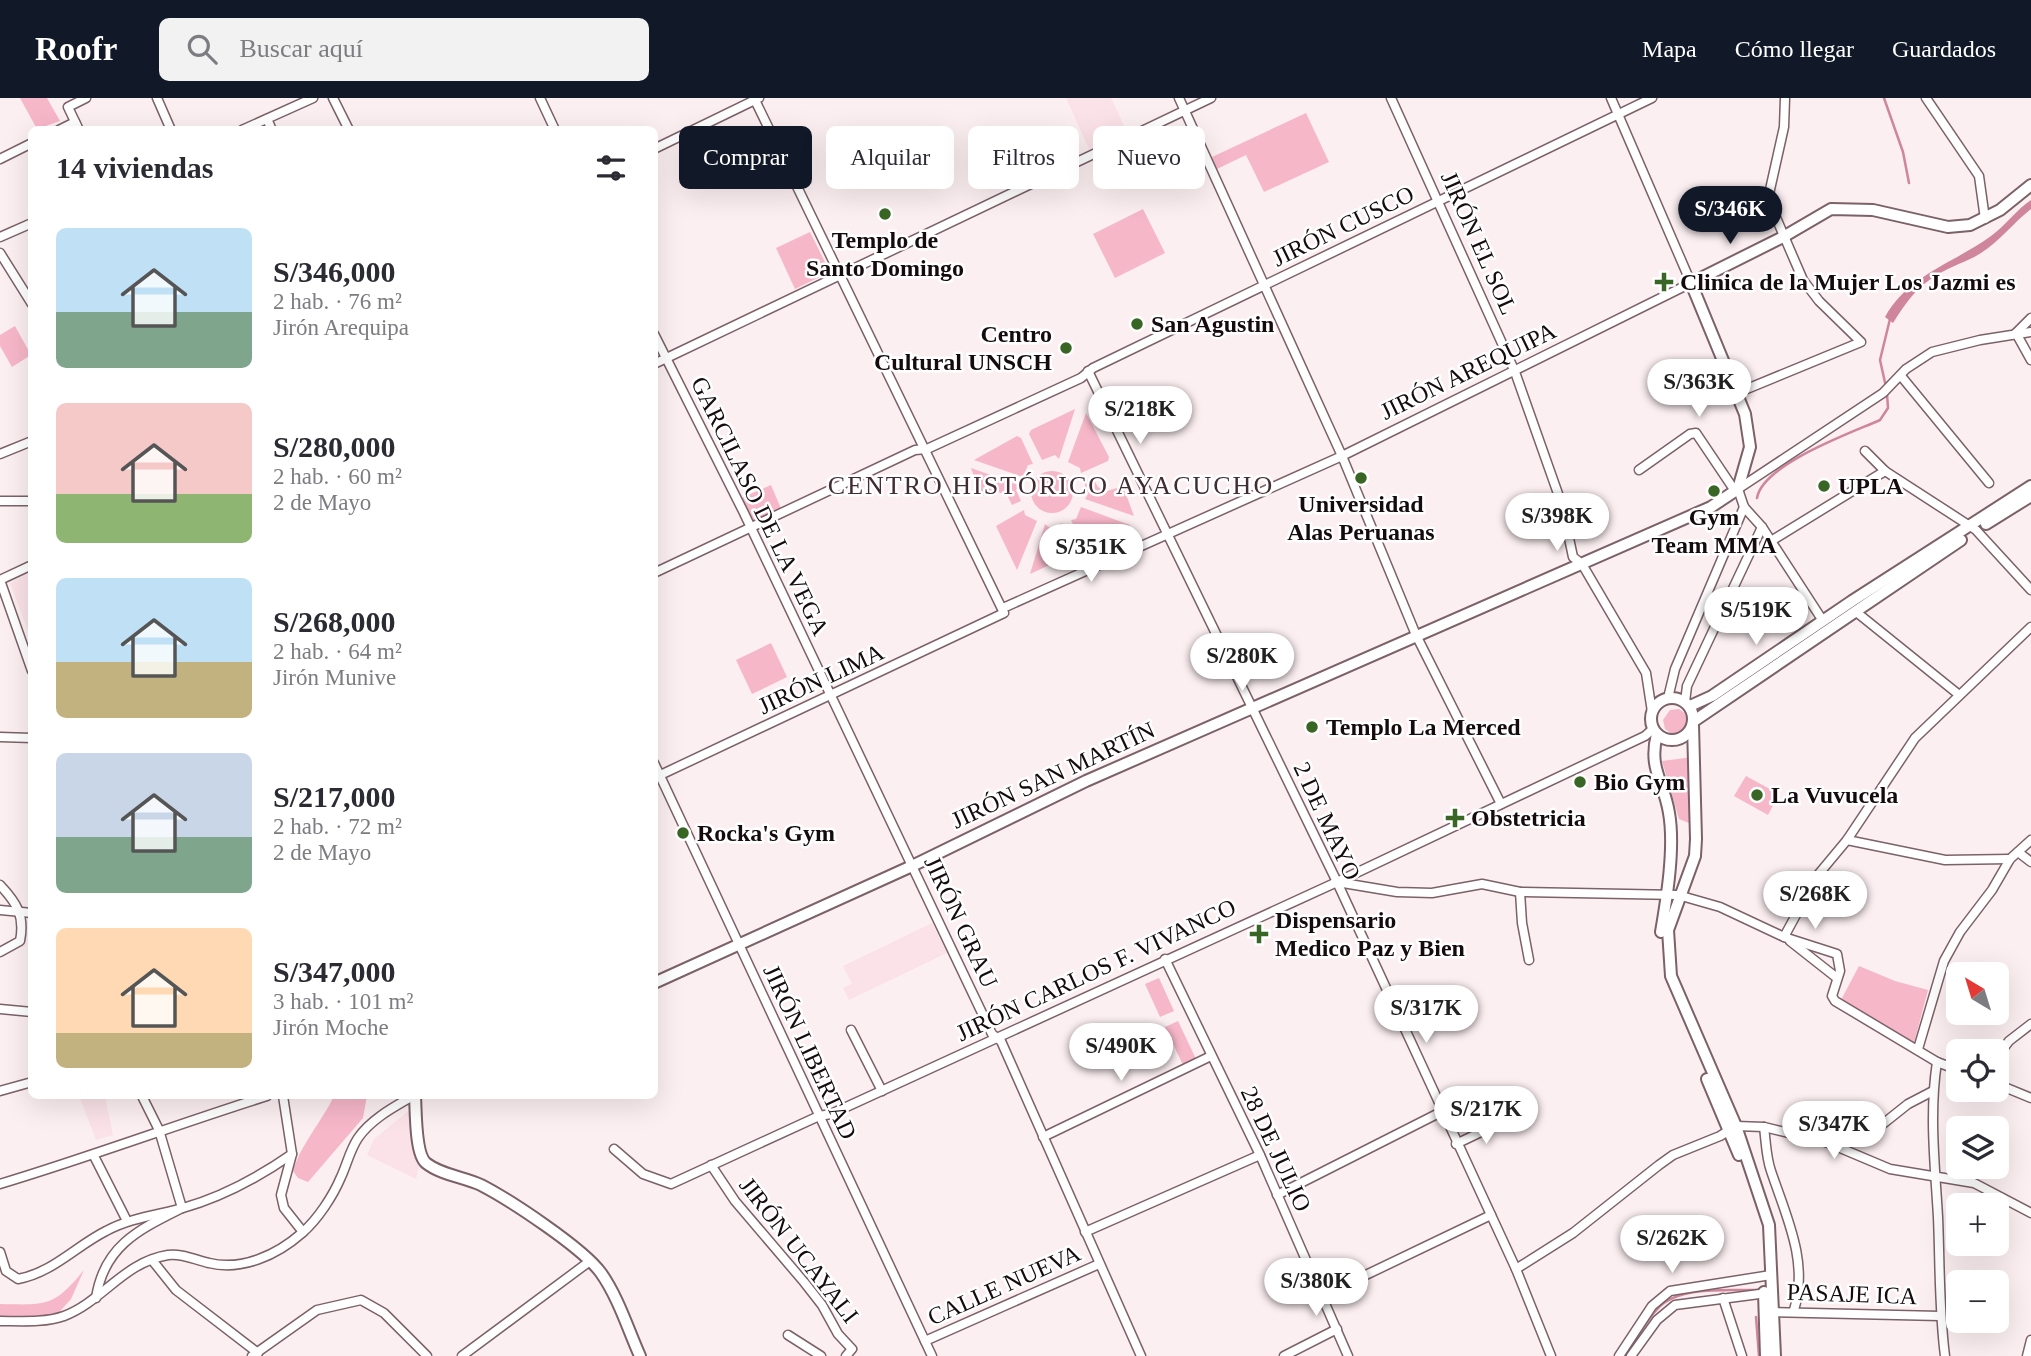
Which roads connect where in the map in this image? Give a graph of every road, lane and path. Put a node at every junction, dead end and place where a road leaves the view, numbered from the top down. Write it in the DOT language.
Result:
graph roads {
  1 [pos="86,98"];
  2 [pos="157,98"];
  3 [pos="313,98"];
  4 [pos="333,98"];
  5 [pos="540,98"];
  6 [pos="1179,98"];
  7 [pos="1211,98"];
  8 [pos="1391,98"];
  9 [pos="1611,98"];
  10 [pos="1652,98"];
  11 [pos="1785,98"];
  12 [pos="1926,98"];
  13 [pos="756,99"];
  14 [pos="1185,110"];
  15 [pos="1617,114"];
  16 [pos="267,119"];
  17 [pos="77,126"];
  18 [pos="169,126"];
  19 [pos="251,126"];
  20 [pos="270,126"];
  21 [pos="347,126"];
  22 [pos="553,126"];
  23 [pos="28,145"];
  24 [pos="658,147"];
  25 [pos="0,159"];
  26 [pos="2031,185"];
  27 [pos="1440,201"];
  28 [pos="1985,219"];
  29 [pos="28,225"];
  30 [pos="0,237"];
  31 [pos="1783,237"];
  32 [pos="0,253"];
  33 [pos="840,276"];
  34 [pos="1691,284"];
  35 [pos="1264,285"];
  36 [pos="28,298"];
  37 [pos="2031,318"];
  38 [pos="2031,332"];
  39 [pos="2016,333"];
  40 [pos="658,341"];
  41 [pos="667,358"];
  42 [pos="2031,360"];
  43 [pos="658,362"];
  44 [pos="1088,371"];
  45 [pos="1515,372"];
  46 [pos="1901,376"];
  47 [pos="1737,393"];
  48 [pos="28,443"];
  49 [pos="927,450"];
  50 [pos="1865,451"];
  51 [pos="0,454"];
  52 [pos="1342,456"];
  53 [pos="1639,470"];
  54 [pos="1885,471"];
  55 [pos="1989,483"];
  56 [pos="2031,486"];
  57 [pos="1737,490"];
  58 [pos="2031,496"];
  59 [pos="0,501"];
  60 [pos="28,501"];
  61 [pos="1744,507"];
  62 [pos="1762,527"];
  63 [pos="751,528"];
  64 [pos="1972,529"];
  65 [pos="1166,534"];
  66 [pos="1771,541"];
  67 [pos="1582,564"];
  68 [pos="28,567"];
  69 [pos="658,571"];
  70 [pos="0,580"];
  71 [pos="2031,590"];
  72 [pos="1003,610"];
  73 [pos="1855,611"];
  74 [pos="1823,621"];
  75 [pos="2031,627"];
  76 [pos="1416,635"];
  77 [pos="28,660"];
  78 [pos="1958,694"];
  79 [pos="831,695"];
  80 [pos="1668,698"];
  81 [pos="1687,704"];
  82 [pos="1252,706"];
  83 [pos="1652,712"];
  84 [pos="1693,723"];
  85 [pos="1655,731"];
  86 [pos="0,737"];
  87 [pos="28,738"];
  88 [pos="658,777"];
  89 [pos="658,779"];
  90 [pos="1501,804"];
  91 [pos="1847,840"];
  92 [pos="2031,840"];
  93 [pos="2018,852"];
  94 [pos="2010,859"];
  95 [pos="2031,862"];
  96 [pos="912,866"];
  97 [pos="1337,882"];
  98 [pos="0,885"];
  99 [pos="1520,892"];
  100 [pos="1672,895"];
  101 [pos="0,910"];
  102 [pos="28,913"];
  103 [pos="22,914"];
  104 [pos="1784,937"];
  105 [pos="739,945"];
  106 [pos="0,952"];
  107 [pos="1165,959"];
  108 [pos="1529,960"];
  109 [pos="1837,978"];
  110 [pos="658,981"];
  111 [pos="0,1009"];
  112 [pos="28,1012"];
  113 [pos="2031,1024"];
  114 [pos="851,1030"];
  115 [pos="997,1037"];
  116 [pos="2009,1041"];
  117 [pos="1918,1049"];
  118 [pos="1211,1056"];
  119 [pos="1937,1062"];
  120 [pos="1946,1065"];
  121 [pos="28,1084"];
  122 [pos="2009,1089"];
  123 [pos="0,1091"];
  124 [pos="882,1091"];
  125 [pos="1933,1091"];
  126 [pos="2031,1098"];
  127 [pos="144,1099"];
  128 [pos="257,1099"];
  129 [pos="283,1099"];
  130 [pos="409,1099"];
  131 [pos="414,1099"];
  132 [pos="1441,1111"];
  133 [pos="819,1116"];
  134 [pos="1495,1120"];
  135 [pos="1765,1127"];
  136 [pos="1732,1128"];
  137 [pos="159,1130"];
  138 [pos="1043,1137"];
  139 [pos="1826,1142"];
  140 [pos="1456,1144"];
  141 [pos="614,1149"];
  142 [pos="292,1153"];
  143 [pos="94,1156"];
  144 [pos="1260,1156"];
  145 [pos="711,1165"];
  146 [pos="1933,1176"];
  147 [pos="0,1184"];
  148 [pos="1277,1195"];
  149 [pos="182,1208"];
  150 [pos="2031,1213"];
  151 [pos="1491,1215"];
  152 [pos="127,1221"];
  153 [pos="303,1232"];
  154 [pos="1085,1232"];
  155 [pos="0,1252"];
  156 [pos="152,1260"];
  157 [pos="590,1261"];
  158 [pos="1099,1264"];
  159 [pos="1516,1269"];
  160 [pos="1768,1275"];
  161 [pos="1767,1293"];
  162 [pos="1322,1296"];
  163 [pos="96,1298"];
  164 [pos="1723,1298"];
  165 [pos="1794,1310"];
  166 [pos="1768,1312"];
  167 [pos="1940,1316"];
  168 [pos="0,1321"];
  169 [pos="1337,1329"];
  170 [pos="788,1335"];
  171 [pos="925,1341"];
  172 [pos="255,1355"];
  173 [pos="427,1356"];
  174 [pos="462,1356"];
  175 [pos="640,1356"];
  176 [pos="821,1356"];
  177 [pos="846,1356"];
  178 [pos="932,1356"];
  179 [pos="1141,1356"];
  180 [pos="1284,1356"];
  181 [pos="1348,1356"];
  182 [pos="1551,1356"];
  183 [pos="1619,1356"];
  184 [pos="1631,1356"];
  185 [pos="1742,1356"];
  186 [pos="1766,1356"];
  187 [pos="1776,1356"];
  188 [pos="1945,1356"];
  1 -- 17 [label="street"];
  2 -- 18 [label="street"];
  3 -- 16 [label="street"];
  4 -- 21 [label="street"];
  5 -- 22 [label="street"];
  6 -- 14 [label="street"];
  7 -- 14 [label="street"];
  8 -- 27 [label="street, JIRÓN EL SOL"];
  9 -- 15 [label="street"];
  10 -- 15 [label="street, JIRÓN CUSCO"];
  11 -- 31 [label="street"];
  12 -- 28 [label="street"];
  13 -- 24 [label="street"];
  13 -- 33 [label="street"];
  14 -- 33 [label="street"];
  14 -- 35 [label="street"];
  15 -- 27 [label="street, JIRÓN CUSCO"];
  15 -- 34 [label="street"];
  16 -- 19 [label="street"];
  16 -- 20 [label="street"];
  23 -- 25 [label="street"];
  26 -- 28 [label="street"];
  27 -- 35 [label="street, JIRÓN CUSCO"];
  27 -- 45 [label="street, JIRÓN EL SOL"];
  28 -- 31 [label="street, JIRÓN AREQUIPA"];
  29 -- 30 [label="street"];
  31 -- 34 [label="street, JIRÓN AREQUIPA"];
  31 -- 47 [label="street"];
  32 -- 36 [label="street"];
  33 -- 41 [label="street"];
  33 -- 49 [label="street"];
  34 -- 45 [label="street, JIRÓN AREQUIPA"];
  34 -- 47 [label="street"];
  35 -- 44 [label="street, JIRÓN CUSCO"];
  35 -- 52 [label="street"];
  37 -- 39 [label="street"];
  38 -- 39 [label="street"];
  39 -- 42 [label="street"];
  39 -- 46 [label="street"];
  40 -- 41 [label="street, GARCILASO DE LA VEGA"];
  41 -- 43 [label="street"];
  41 -- 63 [label="street, GARCILASO DE LA VEGA"];
  44 -- 49 [label="street, JIRÓN CUSCO"];
  44 -- 65 [label="street, 2 DE MAYO"];
  45 -- 52 [label="street, JIRÓN AREQUIPA"];
  45 -- 67 [label="street, JIRÓN EL SOL"];
  46 -- 55 [label="street"];
  46 -- 57 [label="street"];
  47 -- 57 [label="street"];
  48 -- 51 [label="street"];
  49 -- 63 [label="street, JIRÓN CUSCO"];
  49 -- 72 [label="street"];
  50 -- 54 [label="street"];
  52 -- 65 [label="street, JIRÓN AREQUIPA"];
  52 -- 76 [label="street"];
  53 -- 57 [label="street"];
  54 -- 64 [label="street"];
  54 -- 66 [label="street"];
  56 -- 64 [label="street"];
  57 -- 61 [label="street"];
  57 -- 67 [label="street, JIRÓN SAN MARTÍN"];
  58 -- 64 [label="street"];
  59 -- 60 [label="street"];
  61 -- 62 [label="street"];
  61 -- 80 [label="street"];
  62 -- 66 [label="street"];
  62 -- 81 [label="street"];
  63 -- 69 [label="street, JIRÓN CUSCO"];
  63 -- 79 [label="street, GARCILASO DE LA VEGA"];
  64 -- 71 [label="street"];
  64 -- 73 [label="street"];
  64 -- 74 [label="street"];
  65 -- 72 [label="street, JIRÓN LIMA"];
  65 -- 82 [label="street, 2 DE MAYO"];
  66 -- 74 [label="street"];
  67 -- 76 [label="street, JIRÓN SAN MARTÍN"];
  67 -- 83 [label="street, JIRÓN EL SOL"];
  68 -- 70 [label="street"];
  70 -- 77 [label="street"];
  72 -- 79 [label="street, JIRÓN LIMA"];
  73 -- 78 [label="street"];
  73 -- 84 [label="street"];
  74 -- 81 [label="street"];
  75 -- 78 [label="street"];
  76 -- 82 [label="street, JIRÓN SAN MARTÍN"];
  76 -- 90 [label="street"];
  78 -- 91 [label="street"];
  79 -- 88 [label="street, JIRÓN LIMA"];
  79 -- 96 [label="street, JIRÓN GRAU"];
  80 -- 81 [label="street"];
  80 -- 83 [label="street"];
  81 -- 84 [label="street"];
  82 -- 96 [label="street, JIRÓN SAN MARTÍN"];
  82 -- 97 [label="street, 2 DE MAYO"];
  83 -- 85 [label="street"];
  84 -- 85 [label="street"];
  84 -- 100 [label="street"];
  85 -- 90 [label="street, JIRÓN CARLOS F. VIVANCO"];
  85 -- 100 [label="street"];
  86 -- 87 [label="street"];
  89 -- 105 [label="street, JIRÓN LIBERTAD"];
  90 -- 97 [label="street, JIRÓN CARLOS F. VIVANCO"];
  91 -- 94 [label="street"];
  91 -- 104 [label="street"];
  92 -- 93 [label="street"];
  93 -- 94 [label="street"];
  93 -- 95 [label="street"];
  94 -- 117 [label="street"];
  96 -- 105 [label="street, JIRÓN SAN MARTÍN"];
  96 -- 115 [label="street, JIRÓN GRAU"];
  97 -- 99 [label="street"];
  97 -- 107 [label="street, JIRÓN CARLOS F. VIVANCO"];
  97 -- 132 [label="street, 2 DE MAYO"];
  98 -- 103 [label="street"];
  99 -- 100 [label="street"];
  99 -- 108 [label="street"];
  100 -- 104 [label="street"];
  100 -- 136 [label="street"];
  101 -- 103 [label="street"];
  102 -- 103 [label="street"];
  103 -- 106 [label="street"];
  104 -- 109 [label="street"];
  104 -- 109 [label="street"];
  105 -- 110 [label="street, JIRÓN SAN MARTÍN"];
  105 -- 133 [label="street, JIRÓN LIBERTAD"];
  107 -- 115 [label="street, JIRÓN CARLOS F. VIVANCO"];
  107 -- 118 [label="street, 28 DE JULIO"];
  109 -- 117 [label="street"];
  111 -- 112 [label="street"];
  113 -- 116 [label="street"];
  114 -- 124 [label="street"];
  115 -- 124 [label="street, JIRÓN CARLOS F. VIVANCO"];
  115 -- 138 [label="street, JIRÓN GRAU"];
  117 -- 119 [label="street"];
  118 -- 138 [label="street"];
  118 -- 144 [label="street, 28 DE JULIO"];
  119 -- 120 [label="street"];
  119 -- 125 [label="street"];
  121 -- 123 [label="street"];
  122 -- 126 [label="street"];
  124 -- 133 [label="street, JIRÓN CARLOS F. VIVANCO"];
  125 -- 139 [label="street"];
  125 -- 146 [label="street"];
  127 -- 137 [label="street"];
  128 -- 137 [label="street"];
  129 -- 142 [label="street"];
  130 -- 153 [label="street"];
  131 -- 157 [label="street"];
  132 -- 140 [label="street, 2 DE MAYO"];
  132 -- 148 [label="street"];
  133 -- 145 [label="street, JIRÓN UCAYALI"];
  133 -- 171 [label="street, JIRÓN LIBERTAD"];
  134 -- 140 [label="street"];
  135 -- 136 [label="street"];
  135 -- 139 [label="street"];
  135 -- 165 [label="street"];
  136 -- 159 [label="street"];
  136 -- 160 [label="street"];
  136 -- 160 [label="street"];
  137 -- 143 [label="street"];
  137 -- 149 [label="street"];
  138 -- 154 [label="street, JIRÓN GRAU"];
  139 -- 146 [label="street"];
  140 -- 151 [label="street, 2 DE MAYO"];
  141 -- 145 [label="street, JIRÓN UCAYALI"];
  142 -- 149 [label="street"];
  142 -- 153 [label="street"];
  143 -- 147 [label="street"];
  143 -- 152 [label="street"];
  144 -- 148 [label="street, 28 DE JULIO"];
  144 -- 154 [label="street"];
  145 -- 177 [label="street, JIRÓN UCAYALI"];
  146 -- 150 [label="street"];
  146 -- 167 [label="street"];
  148 -- 162 [label="street, 28 DE JULIO"];
  149 -- 152 [label="street"];
  149 -- 163 [label="street"];
  151 -- 159 [label="street, 2 DE MAYO"];
  151 -- 162 [label="street"];
  152 -- 155 [label="street"];
  153 -- 156 [label="street"];
  154 -- 158 [label="street, JIRÓN GRAU"];
  156 -- 163 [label="street"];
  156 -- 172 [label="street"];
  157 -- 174 [label="street"];
  157 -- 175 [label="street"];
  158 -- 171 [label="street, CALLE NUEVA"];
  158 -- 179 [label="street, JIRÓN GRAU"];
  159 -- 182 [label="street, 2 DE MAYO"];
  160 -- 161 [label="street"];
  160 -- 183 [label="street"];
  161 -- 164 [label="street"];
  161 -- 166 [label="street"];
  162 -- 169 [label="street, 28 DE JULIO"];
  163 -- 168 [label="street"];
  164 -- 184 [label="street"];
  164 -- 185 [label="street"];
  165 -- 166 [label="street, PASAJE ICA"];
  165 -- 167 [label="street, PASAJE ICA"];
  166 -- 186 [label="street"];
  166 -- 187 [label="street"];
  167 -- 188 [label="street"];
  169 -- 180 [label="street"];
  169 -- 181 [label="street, 28 DE JULIO"];
  170 -- 176 [label="street"];
  171 -- 178 [label="street, JIRÓN LIBERTAD"];
  172 -- 173 [label="street"];
}
